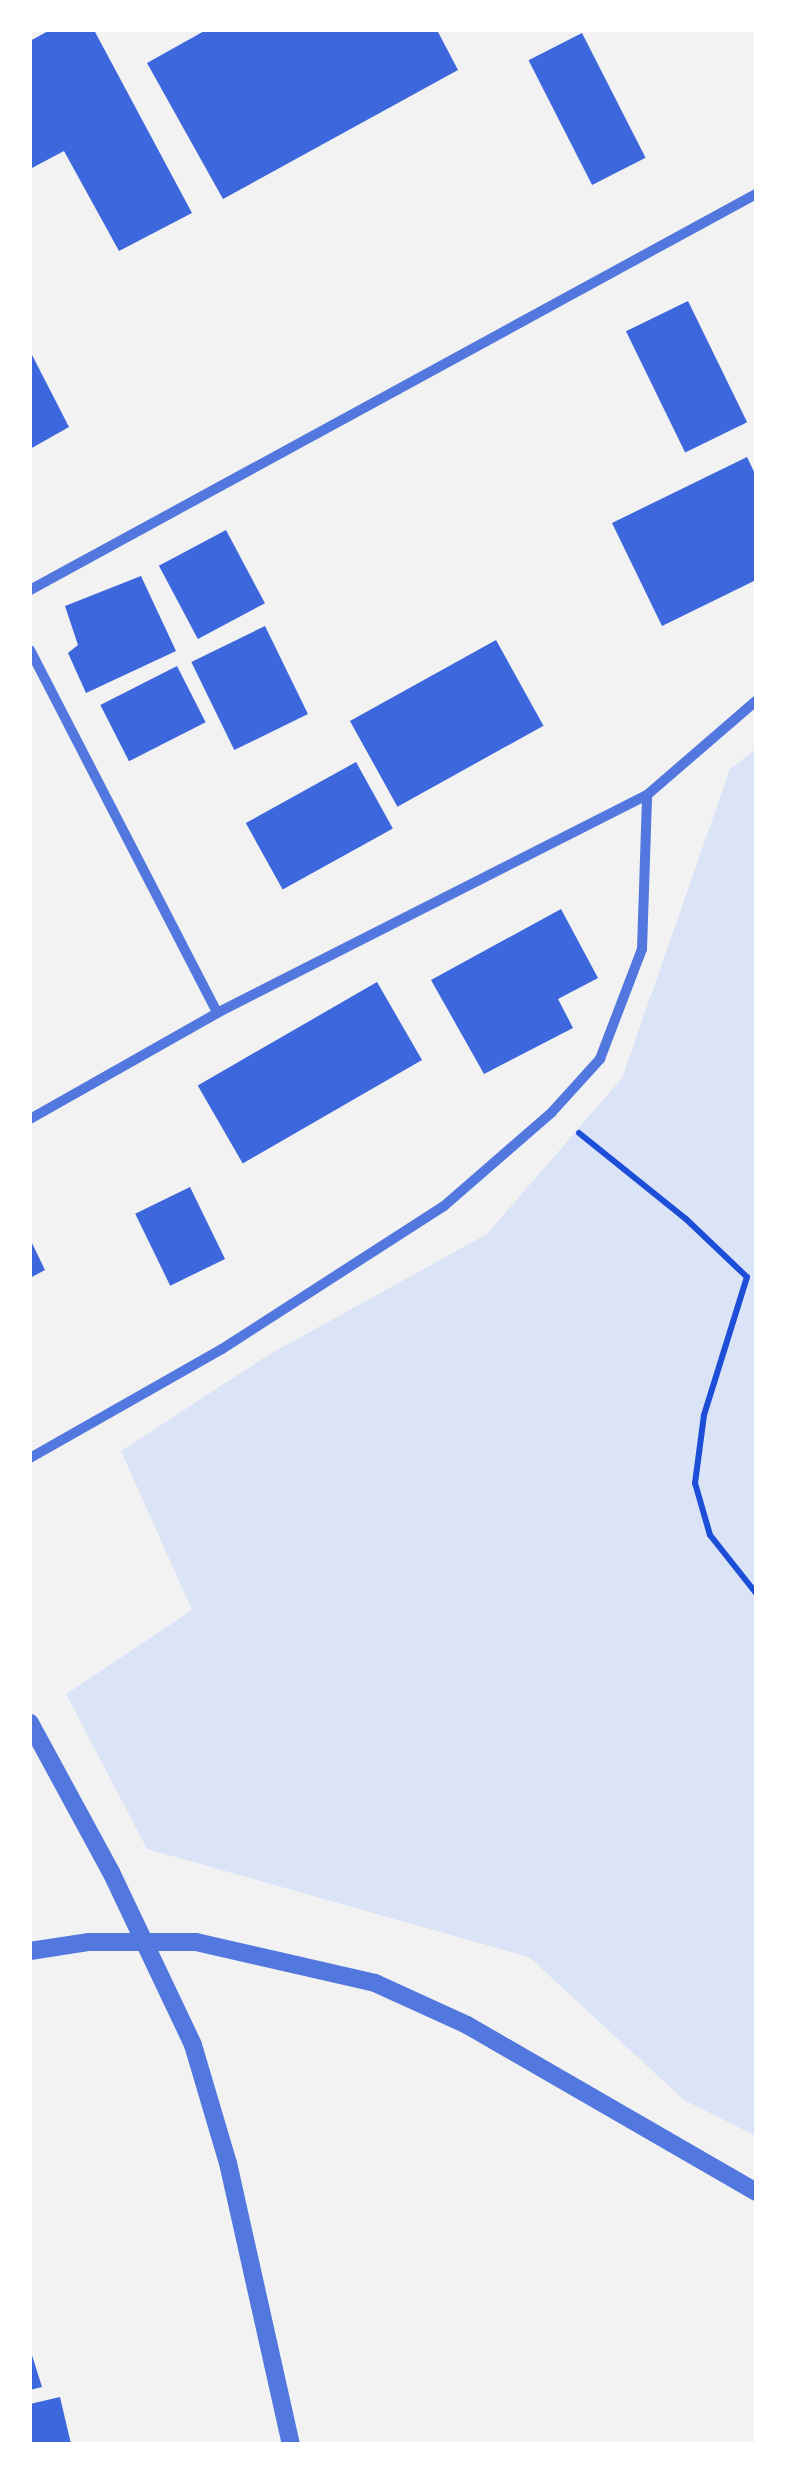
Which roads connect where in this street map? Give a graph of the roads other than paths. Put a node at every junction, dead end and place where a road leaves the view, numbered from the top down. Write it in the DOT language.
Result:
graph roads {
  1 [pos="756,194"];
  2 [pos="30,590"];
  3 [pos="30,650"];
  4 [pos="756,701"];
  5 [pos="647,794"];
  6 [pos="217,1013"];
  7 [pos="30,1118"];
  8 [pos="30,1458"];
  9 [pos="32,1732"];
  10 [pos="33,1951"];
  11 [pos="756,2192"];
  12 [pos="291,2444"];
  1 -- 2 [label="street"];
  3 -- 6 [label="street"];
  4 -- 5 [label="street"];
  5 -- 6 [label="street"];
  5 -- 8 [label="street"];
  6 -- 7 [label="street"];
  9 -- 12 [label="street"];
  10 -- 11 [label="street"];
}
